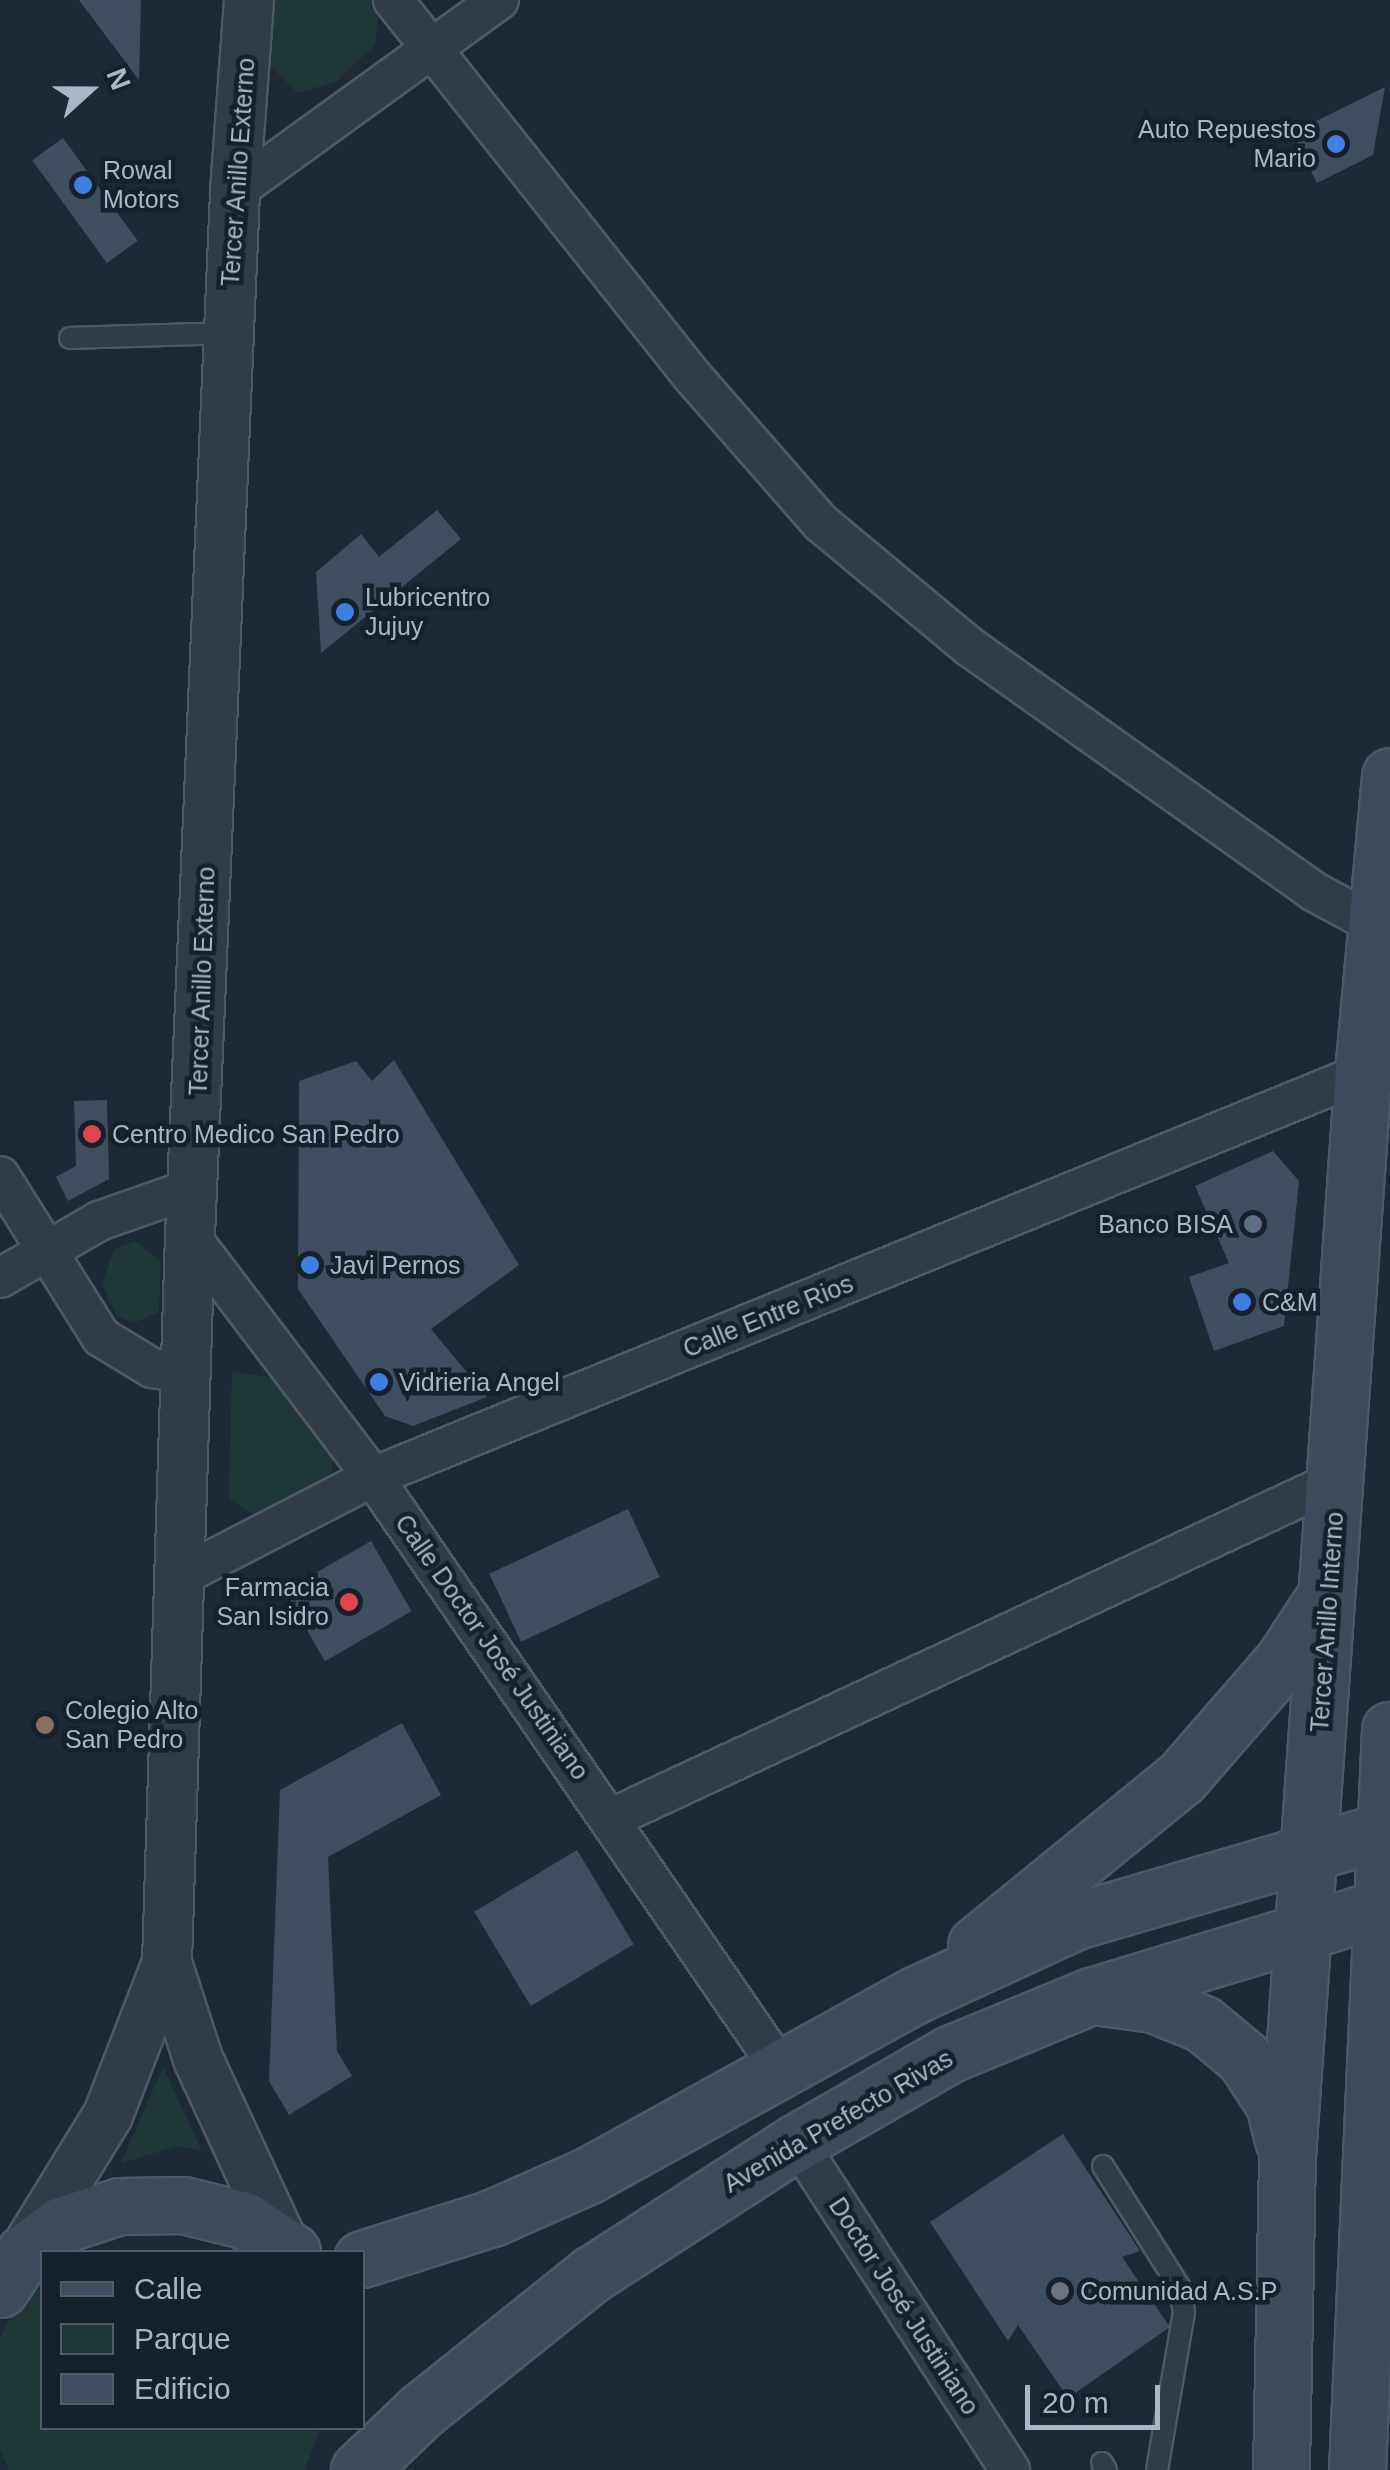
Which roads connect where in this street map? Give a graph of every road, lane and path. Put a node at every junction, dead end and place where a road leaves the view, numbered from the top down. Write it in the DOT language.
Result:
graph roads {
  1 [pos="249,0"];
  2 [pos="393,0"];
  3 [pos="499,0"];
  4 [pos="430,53"];
  5 [pos="234,191"];
  6 [pos="228,333"];
  7 [pos="70,338"];
  8 [pos="1390,776"];
  9 [pos="1376,925"];
  10 [pos="1363,1073"];
  11 [pos="0,1176"];
  12 [pos="193,1188"];
  13 [pos="190,1236"];
  14 [pos="49,1250"];
  15 [pos="0,1278"];
  16 [pos="189,1374"];
  17 [pos="372,1477"];
  18 [pos="1337,1480"];
  19 [pos="181,1576"];
  20 [pos="1330,1588"];
  21 [pos="1390,1730"];
  22 [pos="612,1818"];
  23 [pos="1387,1830"];
  24 [pos="1310,1851"];
  25 [pos="1384,1907"];
  26 [pos="1302,1929"];
  27 [pos="167,1962"];
  28 [pos="915,1995"];
  29 [pos="1091,1996"];
  30 [pos="780,2068"];
  31 [pos="797,2142"];
  32 [pos="1288,2156"];
  33 [pos="1382,2159"];
  34 [pos="1103,2166"];
  35 [pos="288,2248"];
  36 [pos="365,2257"];
  37 [pos="9,2271"];
  38 [pos="1374,2397"];
  39 [pos="352,2430"];
  40 [pos="341,2470"];
  41 [pos="359,2470"];
  42 [pos="1010,2470"];
  43 [pos="1157,2470"];
  44 [pos="1281,2470"];
  45 [pos="1357,2470"];
  1 -- 5 [label="street, Tercer Anillo Externo"];
  2 -- 4 [label="street"];
  3 -- 4 [label="street"];
  4 -- 5 [label="street"];
  4 -- 9 [label="street"];
  5 -- 6 [label="street, Tercer Anillo Externo"];
  6 -- 7 [label="lane"];
  6 -- 12 [label="street, Tercer Anillo Externo"];
  8 -- 9 [label="main road, Tercer Anillo Interno"];
  9 -- 10 [label="main road, Tercer Anillo Interno"];
  10 -- 17 [label="street, Calle Entre Rios"];
  10 -- 18 [label="main road, Tercer Anillo Interno"];
  11 -- 14 [label="street"];
  12 -- 13 [label="street, Tercer Anillo Externo"];
  12 -- 14 [label="street"];
  13 -- 16 [label="street, Tercer Anillo Externo"];
  13 -- 17 [label="street, Calle Doctor José Justiniano"];
  14 -- 15 [label="street"];
  14 -- 16 [label="street"];
  16 -- 19 [label="street, Tercer Anillo Externo"];
  17 -- 19 [label="street, Calle Entre Rios"];
  17 -- 22 [label="street, Calle Doctor José Justiniano"];
  18 -- 20 [label="main road, Tercer Anillo Interno"];
  18 -- 22 [label="street"];
  19 -- 27 [label="street, Tercer Anillo Externo"];
  20 -- 24 [label="main road, Tercer Anillo Interno"];
  20 -- 28 [label="main road"];
  21 -- 23 [label="main road"];
  22 -- 30 [label="street, Calle Doctor José Justiniano"];
  23 -- 24 [label="main road"];
  23 -- 25 [label="main road"];
  24 -- 26 [label="main road, Tercer Anillo Interno"];
  24 -- 28 [label="main road"];
  25 -- 26 [label="main road, Avenida Prefecto Rivas"];
  25 -- 33 [label="main road"];
  26 -- 29 [label="main road, Avenida Prefecto Rivas"];
  26 -- 32 [label="main road, Tercer Anillo Interno"];
  27 -- 35 [label="street, Tercer Anillo Externo"];
  27 -- 37 [label="street, Tercer Anillo Externo"];
  28 -- 30 [label="main road"];
  29 -- 31 [label="main road, Avenida Prefecto Rivas"];
  29 -- 32 [label="main road"];
  30 -- 36 [label="main road"];
  31 -- 41 [label="main road, Avenida Prefecto Rivas"];
  31 -- 42 [label="street, Doctor José Justiniano"];
  32 -- 44 [label="main road, Tercer Anillo Interno"];
  33 -- 38 [label="main road"];
  34 -- 43 [label="lane"];
  35 -- 37 [label="main road"];
  38 -- 45 [label="main road"];
  39 -- 40 [label="main road"];
}
